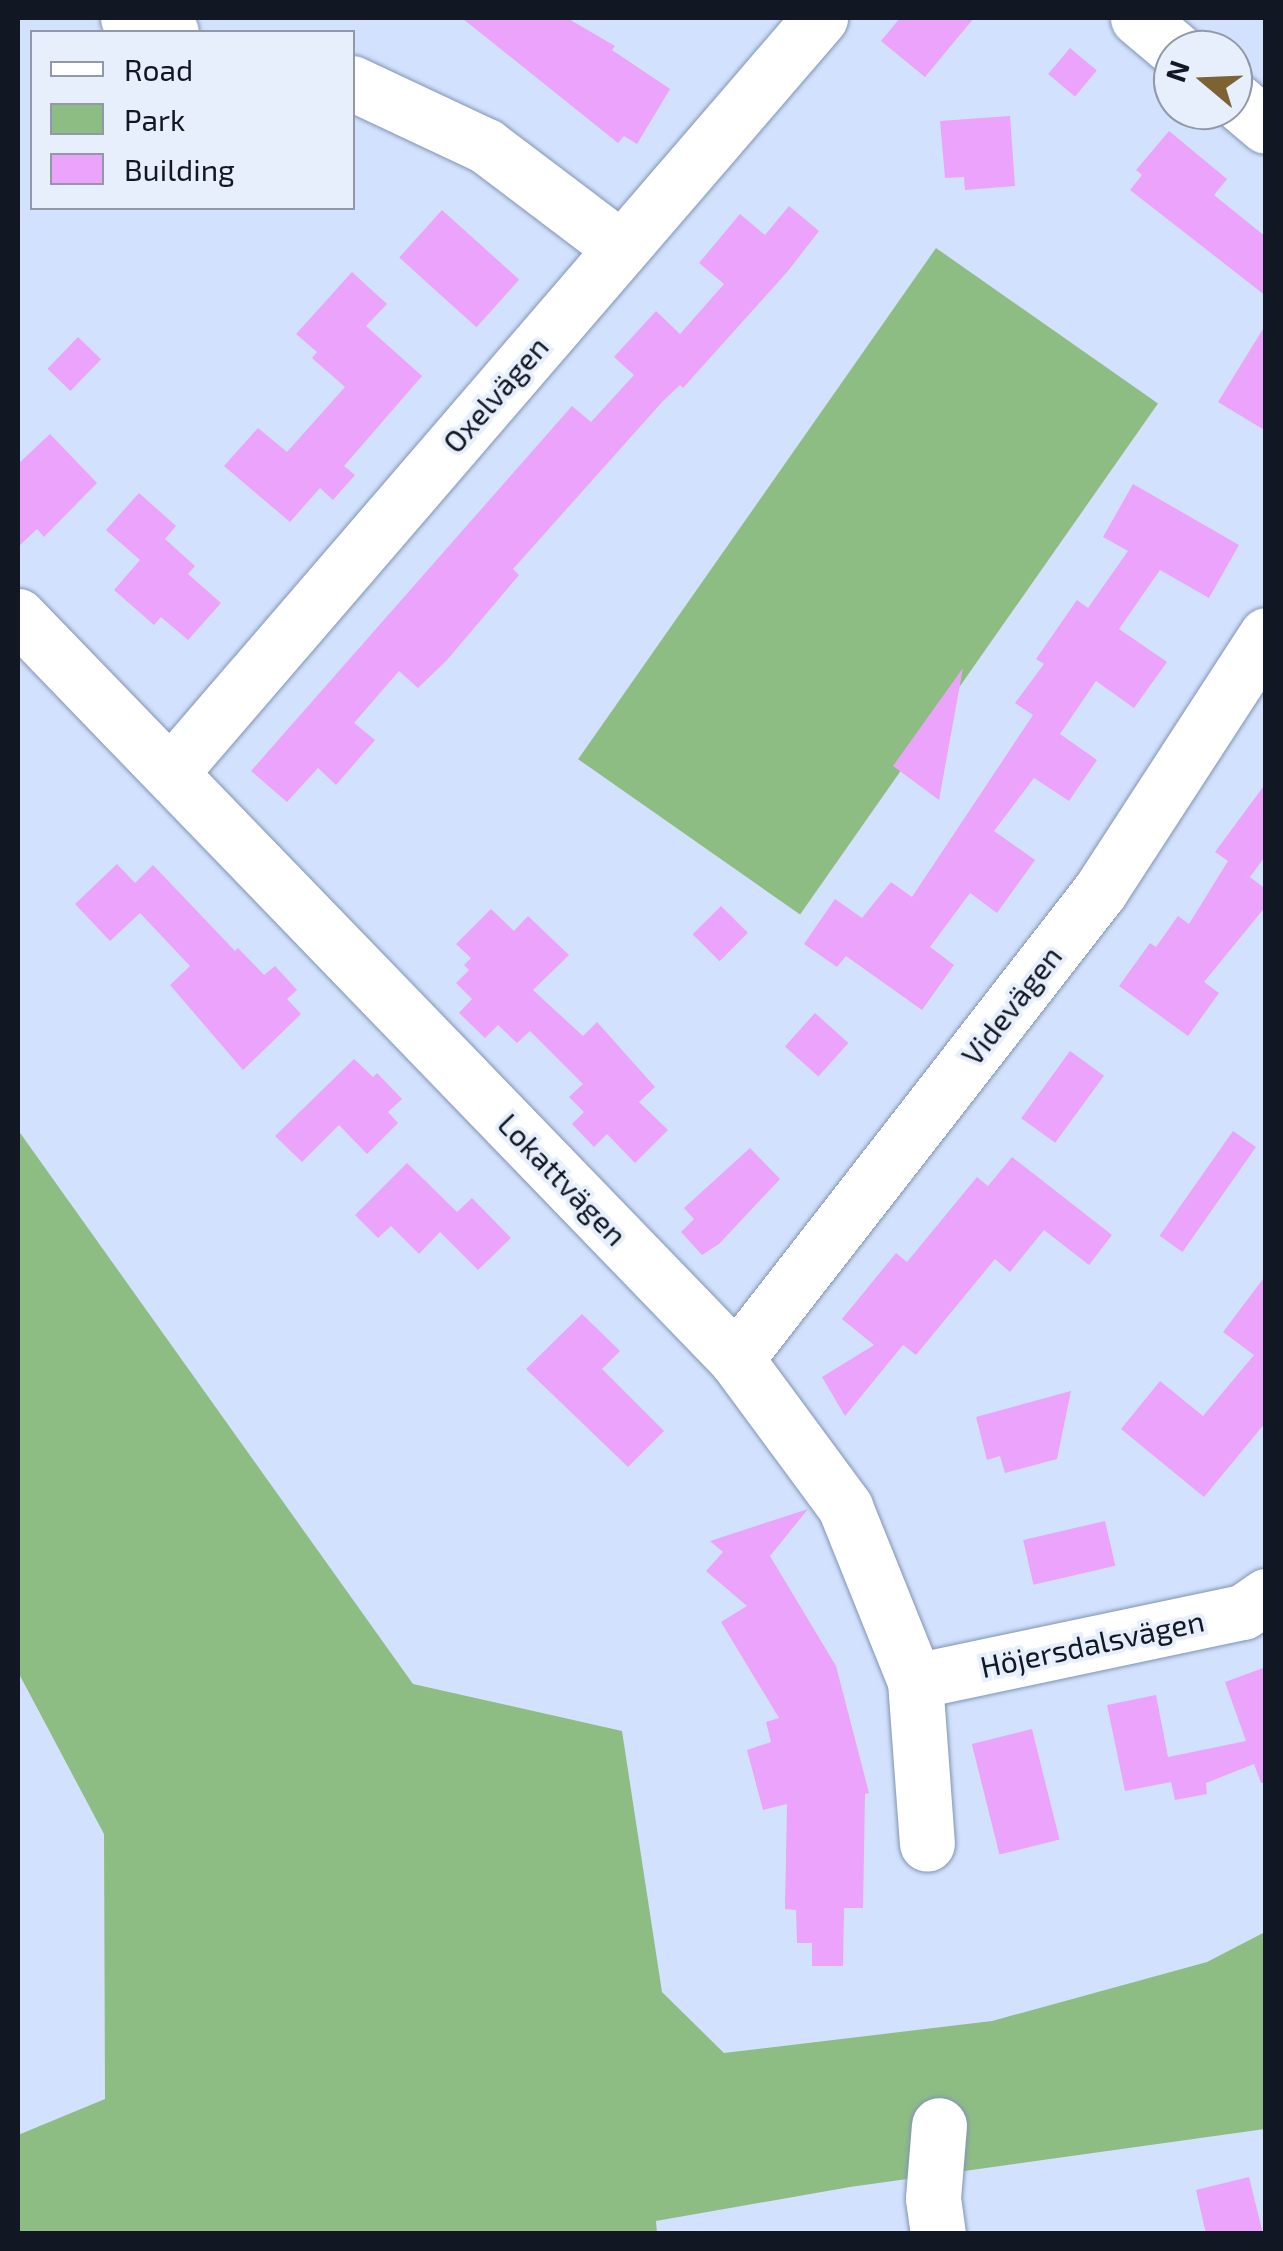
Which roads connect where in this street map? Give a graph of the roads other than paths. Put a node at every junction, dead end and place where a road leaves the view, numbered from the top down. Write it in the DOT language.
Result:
graph roads {
  1 [pos="128,18"];
  2 [pos="820,18"];
  3 [pos="165,30"];
  4 [pos="355,84"];
  5 [pos="622,248"];
  6 [pos="18,616"];
  7 [pos="1266,636"];
  8 [pos="171,772"];
  9 [pos="736,1360"];
  10 [pos="1266,1596"];
  11 [pos="915,1681"];
  12 [pos="927,1844"];
  13 [pos="939,2125"];
  14 [pos="938,2234"];
  1 -- 3 [label="street"];
  2 -- 5 [label="street, Oxelvägen"];
  4 -- 5 [label="street"];
  5 -- 8 [label="street, Oxelvägen"];
  6 -- 8 [label="street, Lokattvägen"];
  7 -- 9 [label="street, Videvägen"];
  8 -- 9 [label="street, Lokattvägen"];
  9 -- 11 [label="street, Lokattvägen"];
  10 -- 11 [label="street, Höjersdalsvägen"];
  11 -- 12 [label="street, Lokattvägen"];
  13 -- 14 [label="street"];
}
